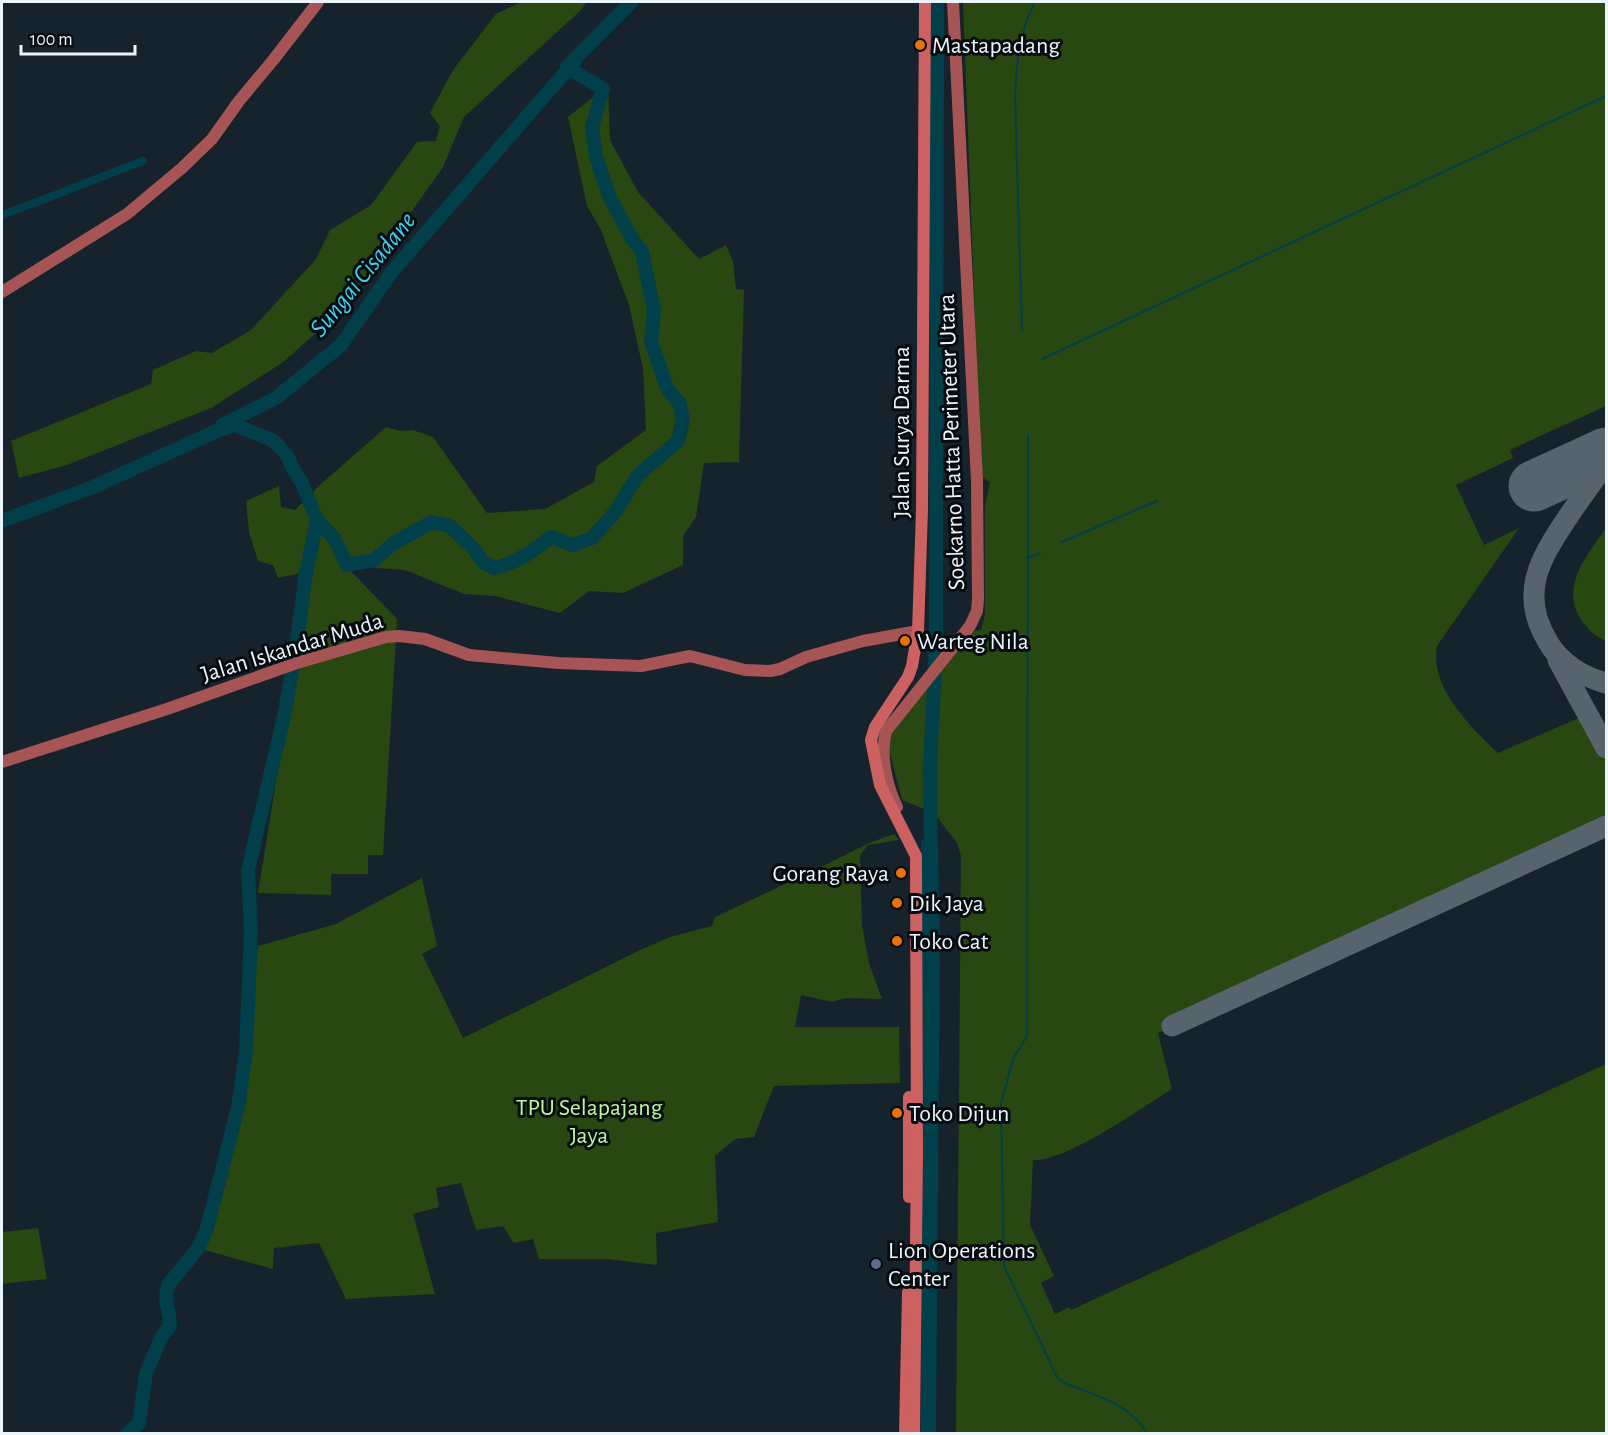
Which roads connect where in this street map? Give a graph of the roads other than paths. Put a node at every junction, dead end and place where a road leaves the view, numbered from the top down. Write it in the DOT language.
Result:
graph roads {
  1 [pos="318,2"];
  2 [pos="925,2"];
  3 [pos="953,2"];
  4 [pos="2,292"];
  5 [pos="918,631"];
  6 [pos="2,762"];
  7 [pos="909,844"];
  8 [pos="905,1434"];
  9 [pos="914,1434"];
  1 -- 4 [label="street"];
  2 -- 5 [label="main road, Jalan Surya Darma"];
  3 -- 7 [label="street, Soekarno Hatta Perimeter Utara"];
  5 -- 6 [label="street, Jalan Iskandar Muda"];
  5 -- 7 [label="main road, Jalan Surya Darma"];
  7 -- 8 [label="main road, Jalan Surya Darma"];
  7 -- 9 [label="main road, Jalan Surya Darma"];
}
